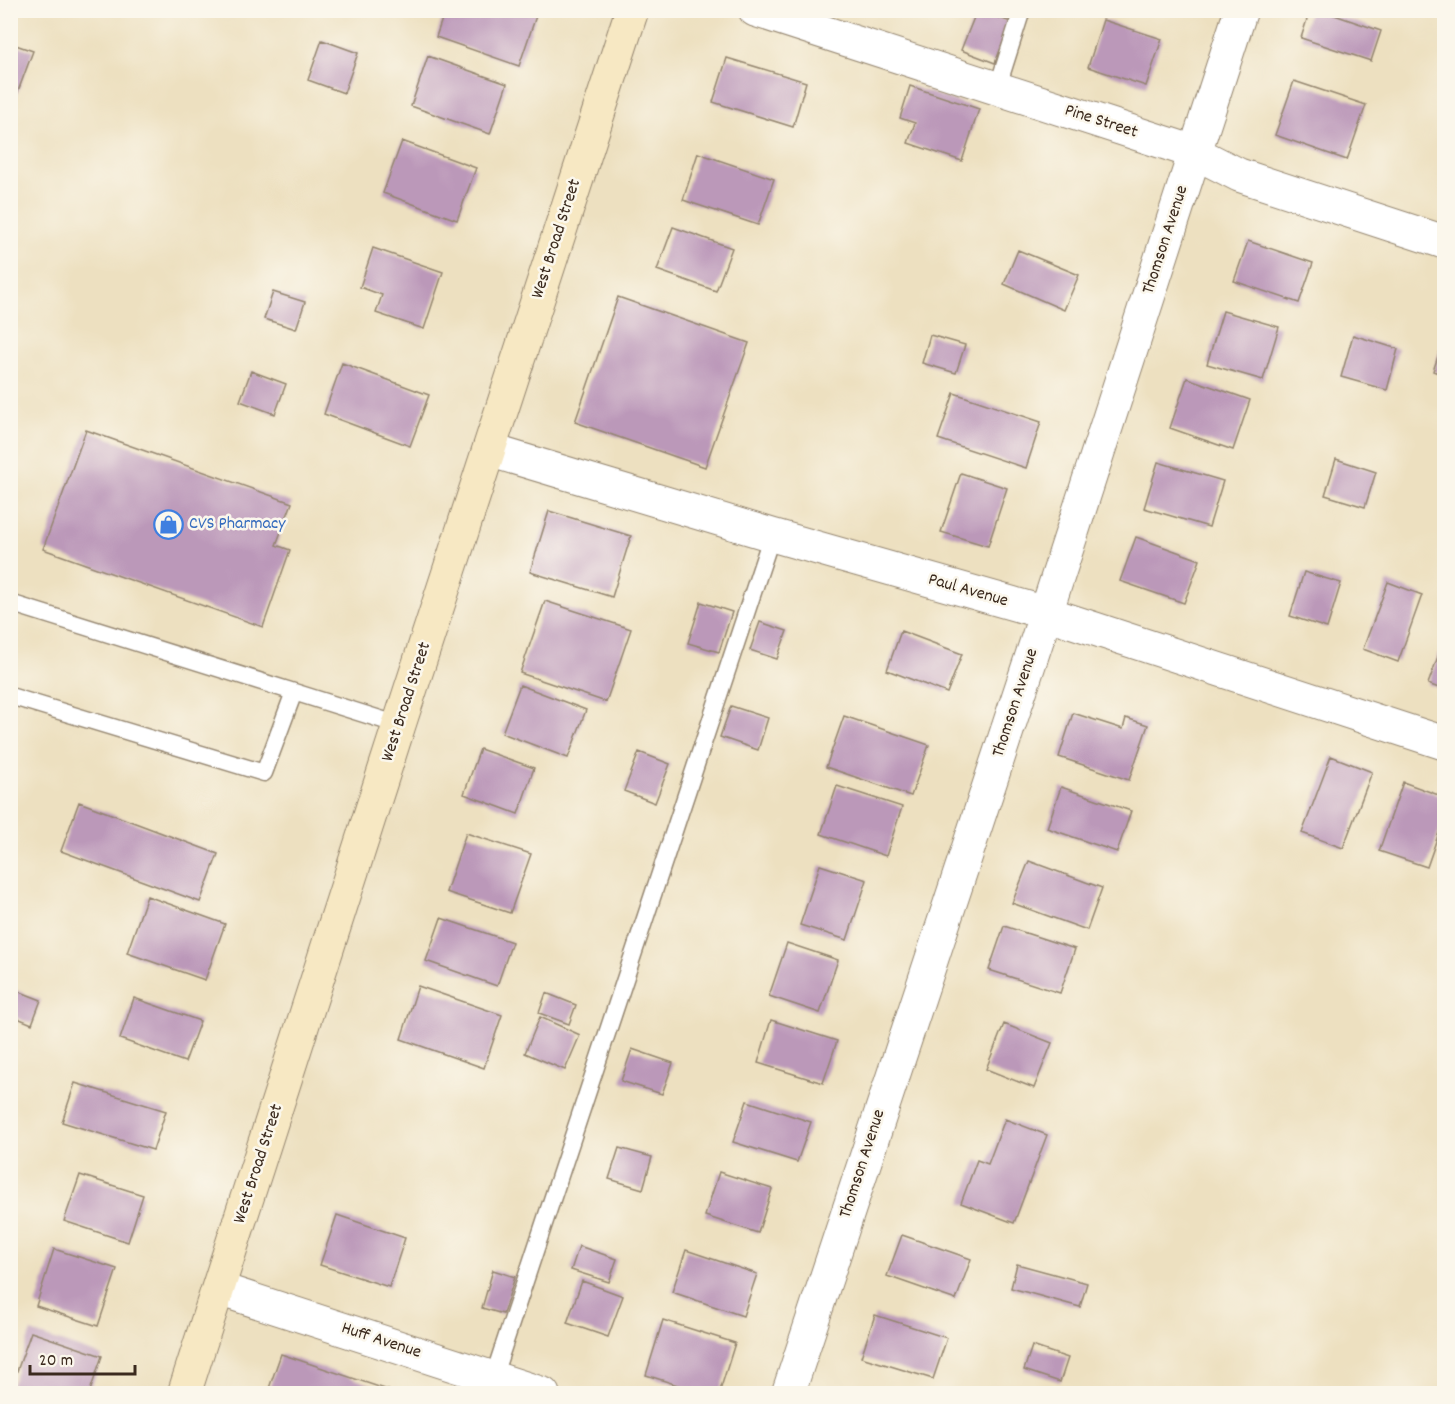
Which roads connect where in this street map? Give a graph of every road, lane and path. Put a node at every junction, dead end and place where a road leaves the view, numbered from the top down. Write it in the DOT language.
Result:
graph roads {
  1 [pos="632,10"];
  2 [pos="755,10"];
  3 [pos="1022,10"];
  4 [pos="1240,10"];
  5 [pos="997,88"];
  6 [pos="1194,152"];
  7 [pos="1444,242"];
  8 [pos="489,450"];
  9 [pos="772,535"];
  10 [pos="10,603"];
  11 [pos="1046,613"];
  12 [pos="294,692"];
  13 [pos="10,696"];
  14 [pos="399,725"];
  15 [pos="1444,743"];
  16 [pos="219,1289"];
  17 [pos="491,1385"];
  18 [pos="184,1394"];
  19 [pos="543,1394"];
  20 [pos="788,1394"];
  1 -- 8 [label="main road, West Broad Street"];
  2 -- 5 [label="street, Pine Street"];
  3 -- 5 [label="lane"];
  4 -- 6 [label="street, Thomson Avenue"];
  5 -- 6 [label="street, Pine Street"];
  6 -- 7 [label="street, Pine Street"];
  6 -- 11 [label="street, Thomson Avenue"];
  8 -- 9 [label="street, Paul Avenue"];
  8 -- 14 [label="main road, West Broad Street"];
  9 -- 11 [label="street, Paul Avenue"];
  9 -- 17 [label="lane"];
  10 -- 12 [label="lane"];
  11 -- 15 [label="street, Paul Avenue"];
  11 -- 20 [label="street, Thomson Avenue"];
  12 -- 13 [label="lane"];
  12 -- 14 [label="lane"];
  14 -- 16 [label="main road, West Broad Street"];
  16 -- 17 [label="street, Huff Avenue"];
  16 -- 18 [label="main road, West Broad Street"];
  17 -- 19 [label="street, Huff Avenue"];
}
